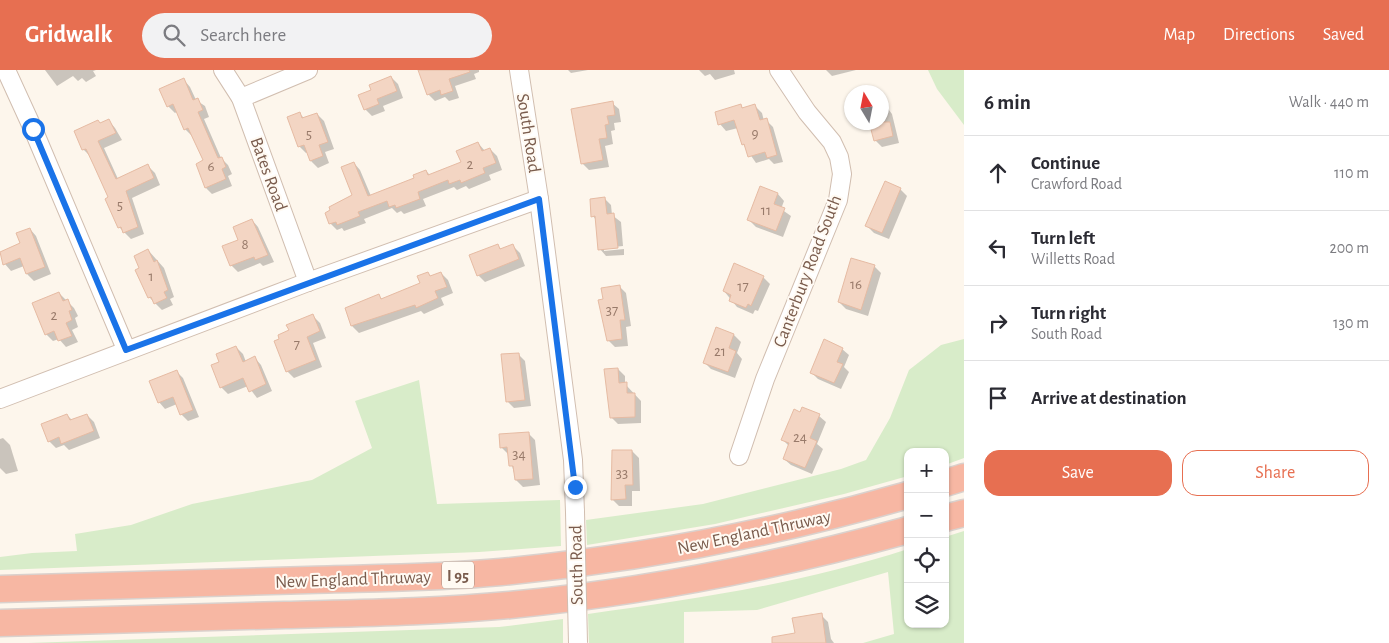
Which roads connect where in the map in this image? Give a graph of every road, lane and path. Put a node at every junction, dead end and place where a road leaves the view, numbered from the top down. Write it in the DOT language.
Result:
graph roads {
  1 [pos="6,70"];
  2 [pos="223,70"];
  3 [pos="308,70"];
  4 [pos="519,70"];
  5 [pos="779,70"];
  6 [pos="241,98"];
  7 [pos="539,199"];
  8 [pos="308,282"];
  9 [pos="126,350"];
  10 [pos="0,399"];
  11 [pos="739,456"];
  12 [pos="964,477"];
  13 [pos="949,482"];
  14 [pos="904,496"];
  15 [pos="964,513"];
  16 [pos="949,517"];
  17 [pos="904,531"];
  18 [pos="0,589"];
  19 [pos="0,624"];
  20 [pos="578,643"];
  1 -- 9 [label="street"];
  2 -- 6 [label="street, Bates Road"];
  3 -- 6 [label="street"];
  4 -- 7 [label="street, South Road"];
  5 -- 11 [label="street, Canterbury Road South"];
  6 -- 8 [label="street, Bates Road"];
  7 -- 8 [label="street"];
  7 -- 20 [label="street, South Road, bridge"];
  8 -- 9 [label="street"];
  9 -- 10 [label="street"];
  12 -- 13 [label="highway"];
  14 -- 18 [label="highway, New England Thruway / I 95"];
  15 -- 16 [label="highway"];
  17 -- 19 [label="highway, New England Thruway / I 95"];
}
